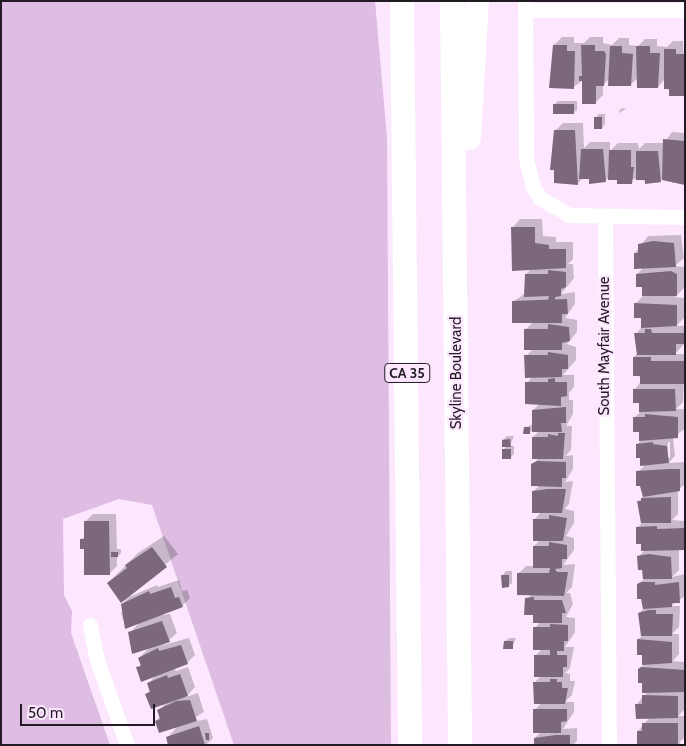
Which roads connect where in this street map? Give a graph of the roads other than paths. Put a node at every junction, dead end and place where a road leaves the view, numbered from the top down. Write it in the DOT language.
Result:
graph roads {
  1 [pos="402,1"];
  2 [pos="452,1"];
  3 [pos="477,1"];
  4 [pos="525,6"];
  5 [pos="685,10"];
  6 [pos="604,218"];
  7 [pos="685,218"];
  8 [pos="456,247"];
  9 [pos="90,625"];
  10 [pos="127,745"];
  11 [pos="410,745"];
  12 [pos="460,745"];
  13 [pos="608,745"];
  1 -- 11 [label="main road, CA 35"];
  2 -- 8 [label="main road, Skyline Boulevard"];
  3 -- 8 [label="main road"];
  4 -- 5 [label="street"];
  4 -- 6 [label="street"];
  6 -- 7 [label="street"];
  6 -- 13 [label="street, South Mayfair Avenue"];
  8 -- 12 [label="main road, Skyline Boulevard"];
  9 -- 10 [label="street"];
}
